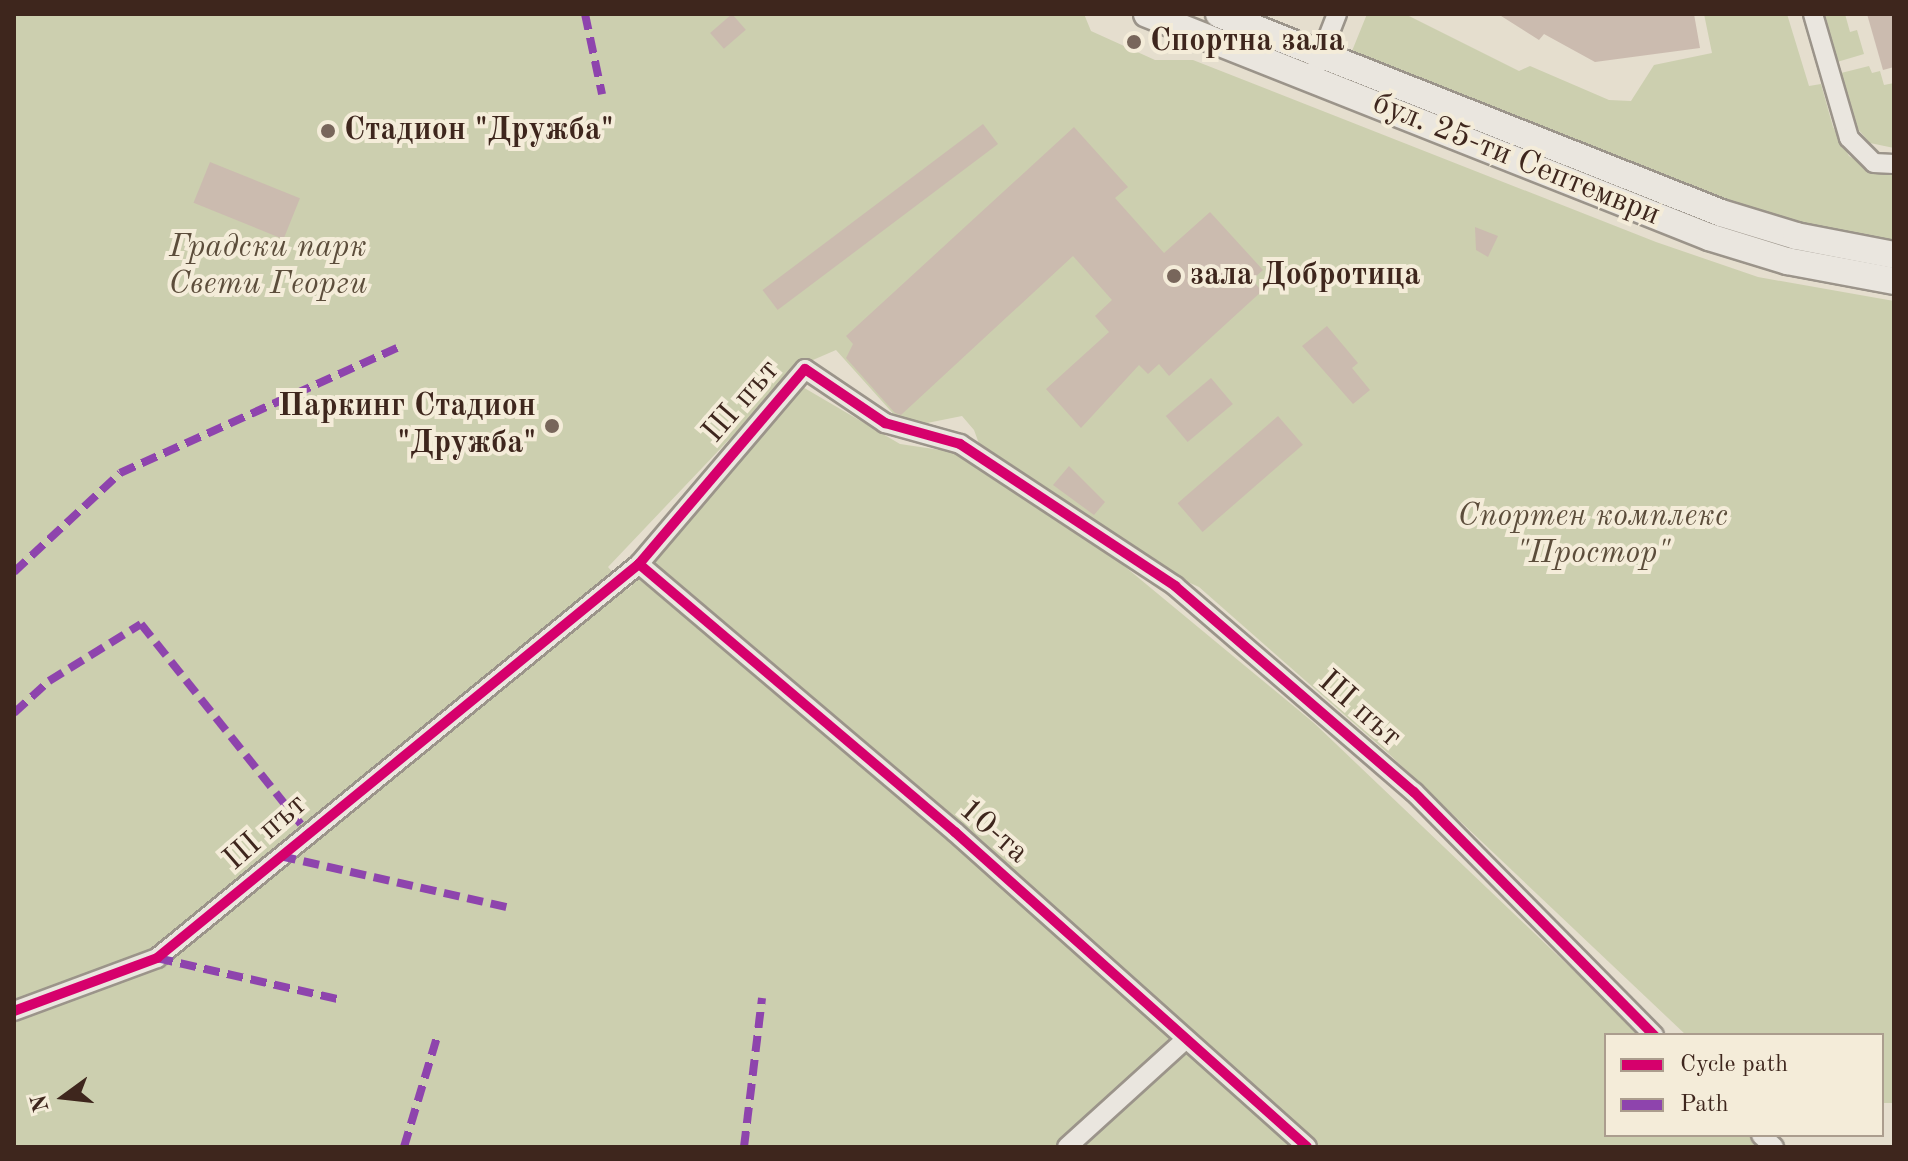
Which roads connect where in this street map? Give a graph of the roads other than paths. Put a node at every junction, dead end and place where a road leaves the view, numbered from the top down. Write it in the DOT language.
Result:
graph roads {
  1 [pos="1147,14"];
  2 [pos="1219,14"];
  3 [pos="1337,14"];
  4 [pos="1813,14"];
  5 [pos="1317,66"];
  6 [pos="1894,164"];
  7 [pos="1894,255"];
  8 [pos="1894,281"];
  9 [pos="639,564"];
  10 [pos="14,1011"];
  11 [pos="1652,1033"];
  12 [pos="1185,1040"];
  13 [pos="1067,1147"];
  14 [pos="1307,1147"];
  1 -- 5 [label="main road, бул. 25-ти Септември"];
  2 -- 5 [label="main road, бул. 25-ти Септември"];
  3 -- 5 [label="street"];
  4 -- 6 [label="street"];
  5 -- 7 [label="main road, бул. 25-ти Септември"];
  5 -- 8 [label="main road, бул. 25-ти Септември"];
  9 -- 10 [label="street, ІІІ път"];
  9 -- 11 [label="street, ІІІ път"];
  9 -- 12 [label="street, 10-та"];
  12 -- 13 [label="street"];
  12 -- 14 [label="street, 10-та"];
}
